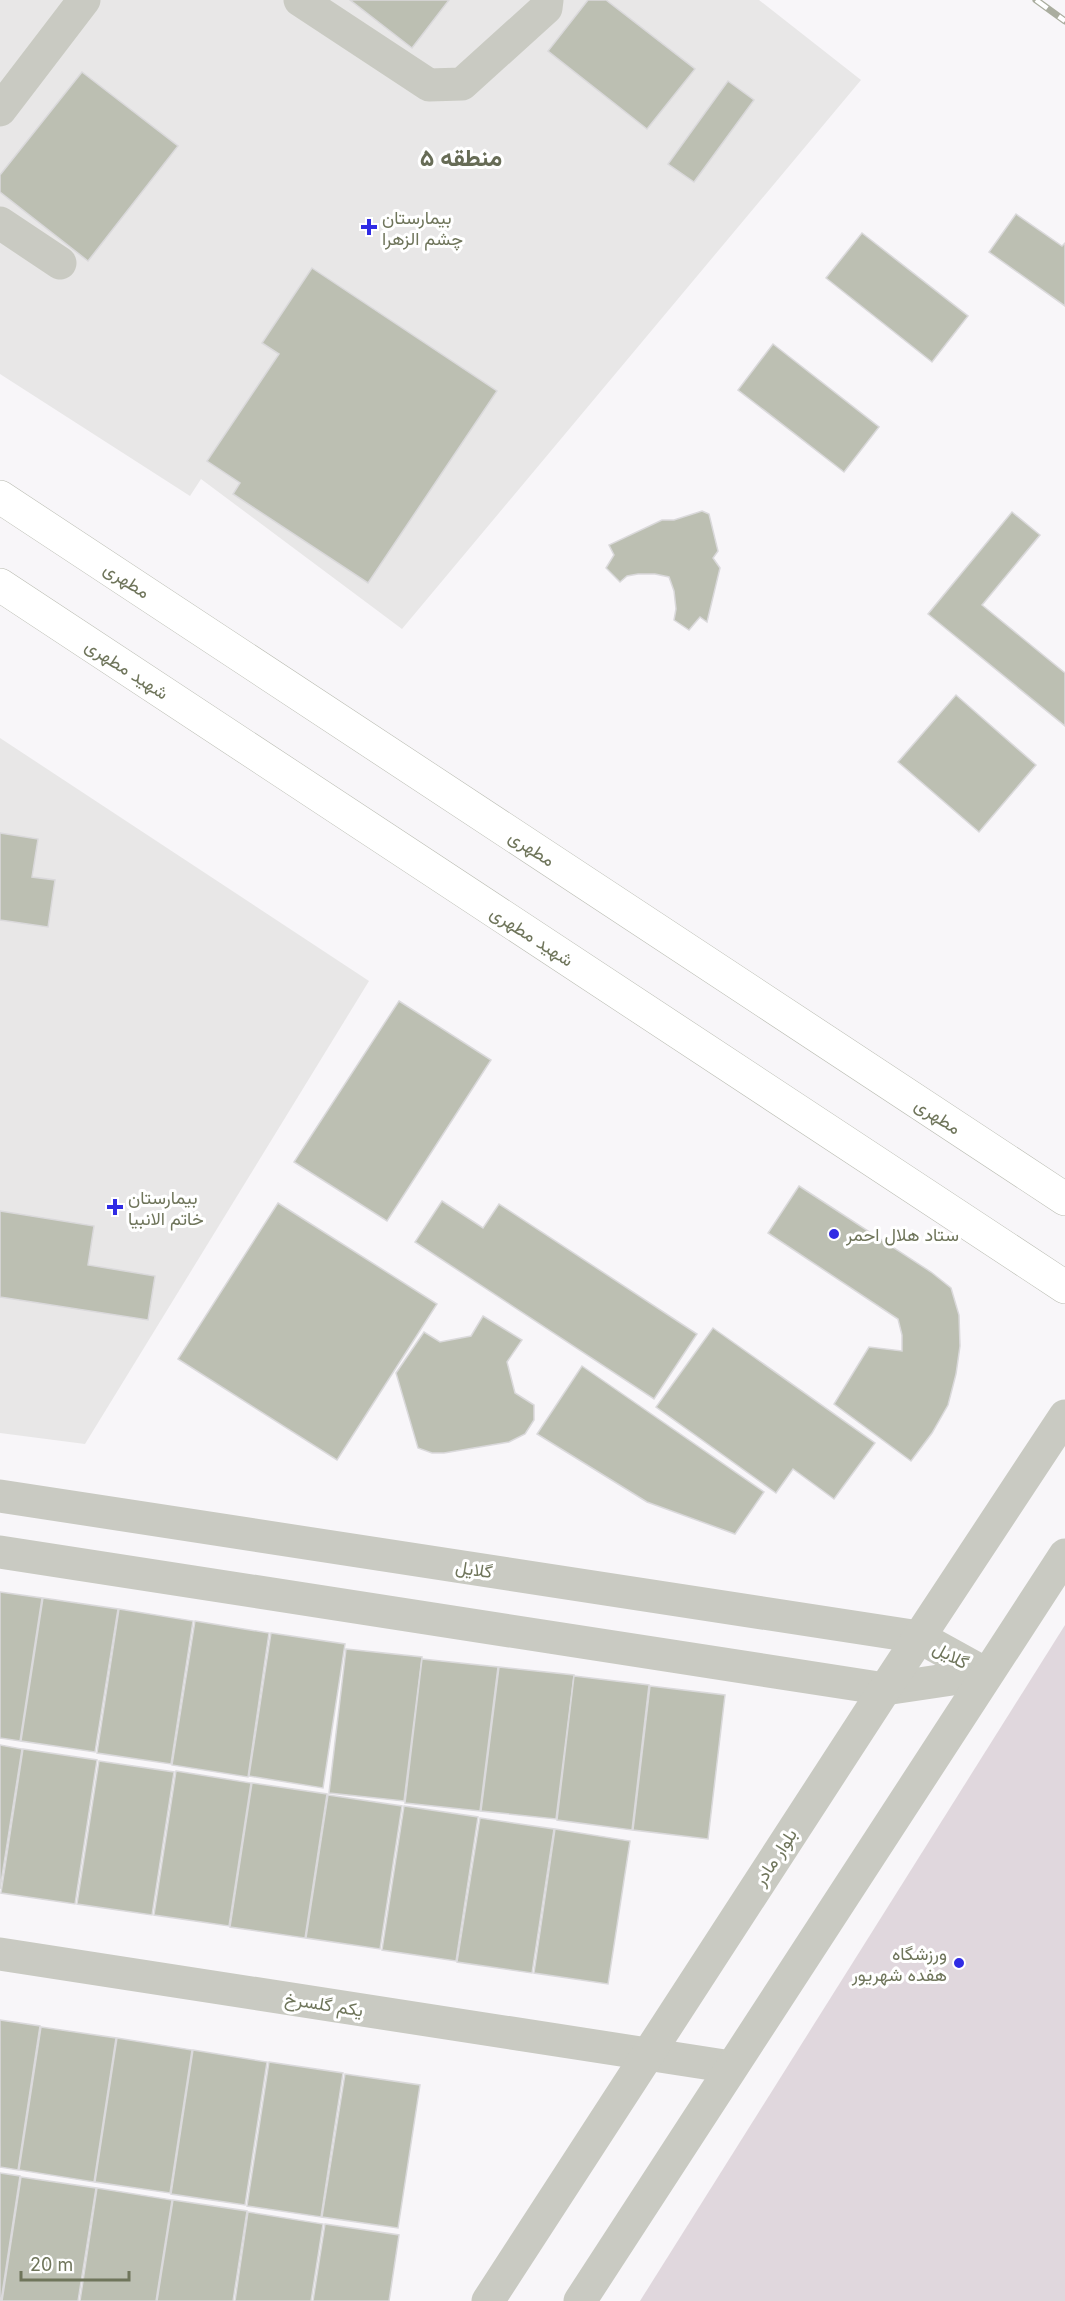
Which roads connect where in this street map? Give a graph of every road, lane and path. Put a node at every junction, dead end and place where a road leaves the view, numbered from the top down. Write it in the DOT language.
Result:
graph roads {
  1 [pos="84,0"];
  2 [pos="300,0"];
  3 [pos="547,0"];
  4 [pos="0,110"];
  5 [pos="0,223"];
  6 [pos="60,263"];
  7 [pos="0,497"];
  8 [pos="0,585"];
  9 [pos="1065,1199"];
  10 [pos="1065,1287"];
  11 [pos="1065,1416"];
  12 [pos="0,1496"];
  13 [pos="0,1552"];
  14 [pos="1065,1555"];
  15 [pos="919,1637"];
  16 [pos="986,1674"];
  17 [pos="885,1689"];
  18 [pos="0,1954"];
  19 [pos="647,2054"];
  20 [pos="731,2067"];
  21 [pos="488,2301"];
  22 [pos="580,2301"];
  1 -- 4 [label="street"];
  2 -- 3 [label="street"];
  5 -- 6 [label="street"];
  7 -- 9 [label="main road, مطهری"];
  8 -- 10 [label="main road, شهید مطهری"];
  11 -- 15 [label="street, بلوار مادر"];
  12 -- 15 [label="street, گلایل"];
  13 -- 17 [label="street, گلایل"];
  14 -- 16 [label="street"];
  15 -- 16 [label="street, گلایل"];
  15 -- 17 [label="street, بلوار مادر"];
  16 -- 17 [label="street, گلایل"];
  16 -- 20 [label="street"];
  17 -- 19 [label="street, بلوار مادر"];
  18 -- 19 [label="street, یکم گلسرخ"];
  19 -- 20 [label="street, یکم گلسرخ"];
  19 -- 21 [label="street, بلوار مادر"];
  20 -- 22 [label="street"];
}
